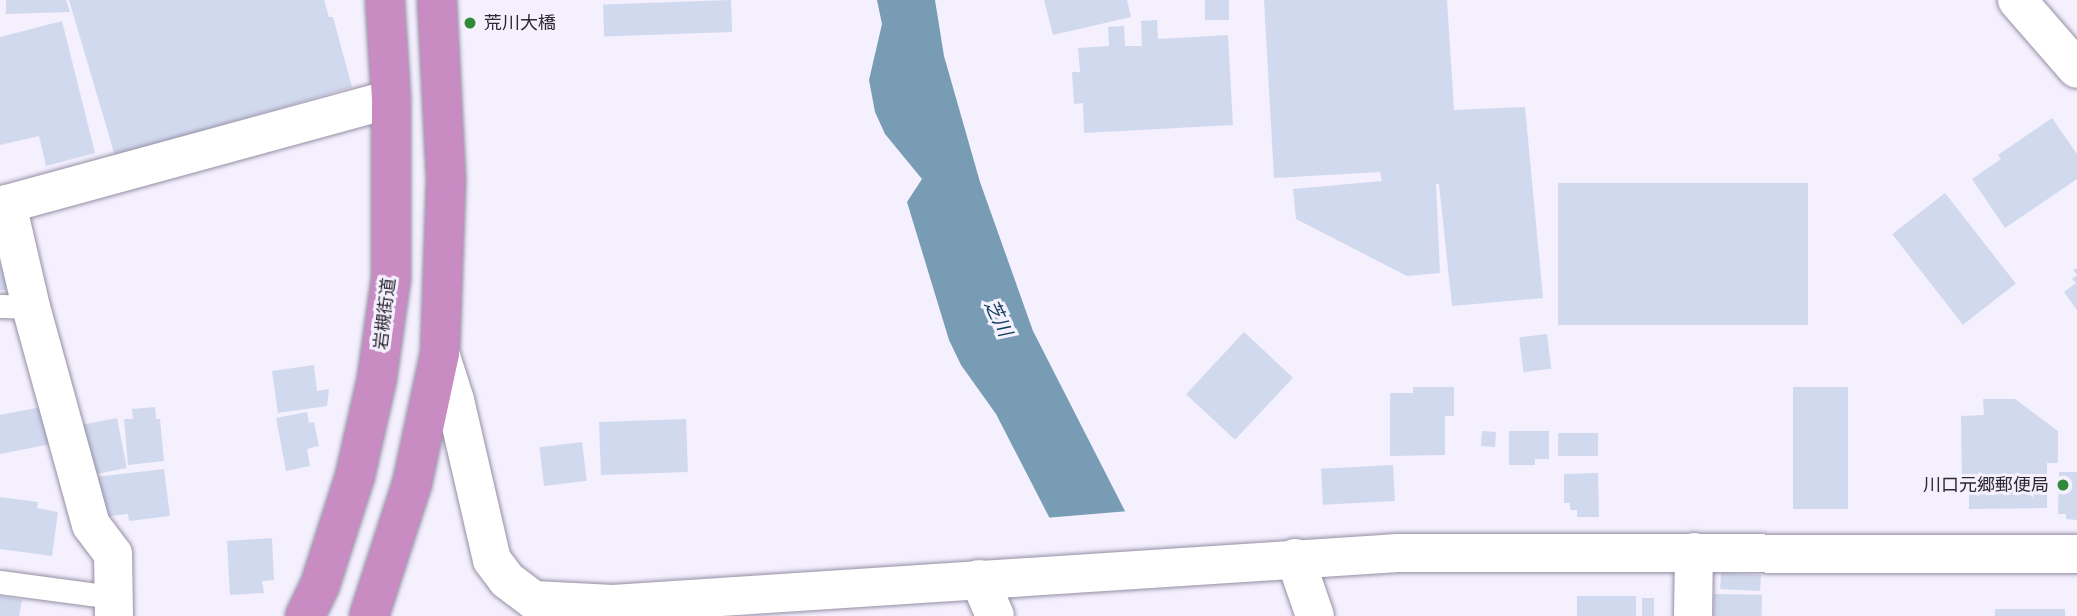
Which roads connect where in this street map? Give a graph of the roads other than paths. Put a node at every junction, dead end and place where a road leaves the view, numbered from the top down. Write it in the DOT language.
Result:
graph roads {
  1 [pos="386,0"];
  2 [pos="437,0"];
  3 [pos="2017,0"];
  4 [pos="2077,69"];
  5 [pos="391,99"];
  6 [pos="15,306"];
  7 [pos="440,352"];
  8 [pos="1694,552"];
  9 [pos="2077,554"];
  10 [pos="1295,558"];
  11 [pos="997,578"];
  12 [pos="0,582"];
  13 [pos="114,607"];
  14 [pos="521,608"];
  15 [pos="607,610"];
  16 [pos="305,616"];
  17 [pos="369,616"];
  18 [pos="995,616"];
  19 [pos="1315,616"];
  20 [pos="1693,616"];
  1 -- 5 [label="highway, 岩槻街道"];
  2 -- 7 [label="highway"];
  3 -- 4 [label="street"];
  5 -- 6 [label="street"];
  5 -- 16 [label="highway, 岩槻街道"];
  6 -- 13 [label="street"];
  7 -- 14 [label="street"];
  7 -- 17 [label="highway"];
  8 -- 9 [label="street"];
  8 -- 10 [label="street"];
  8 -- 20 [label="street"];
  10 -- 11 [label="street"];
  10 -- 19 [label="street"];
  11 -- 15 [label="street"];
  11 -- 18 [label="street"];
  12 -- 13 [label="lane"];
  14 -- 15 [label="street"];
}
